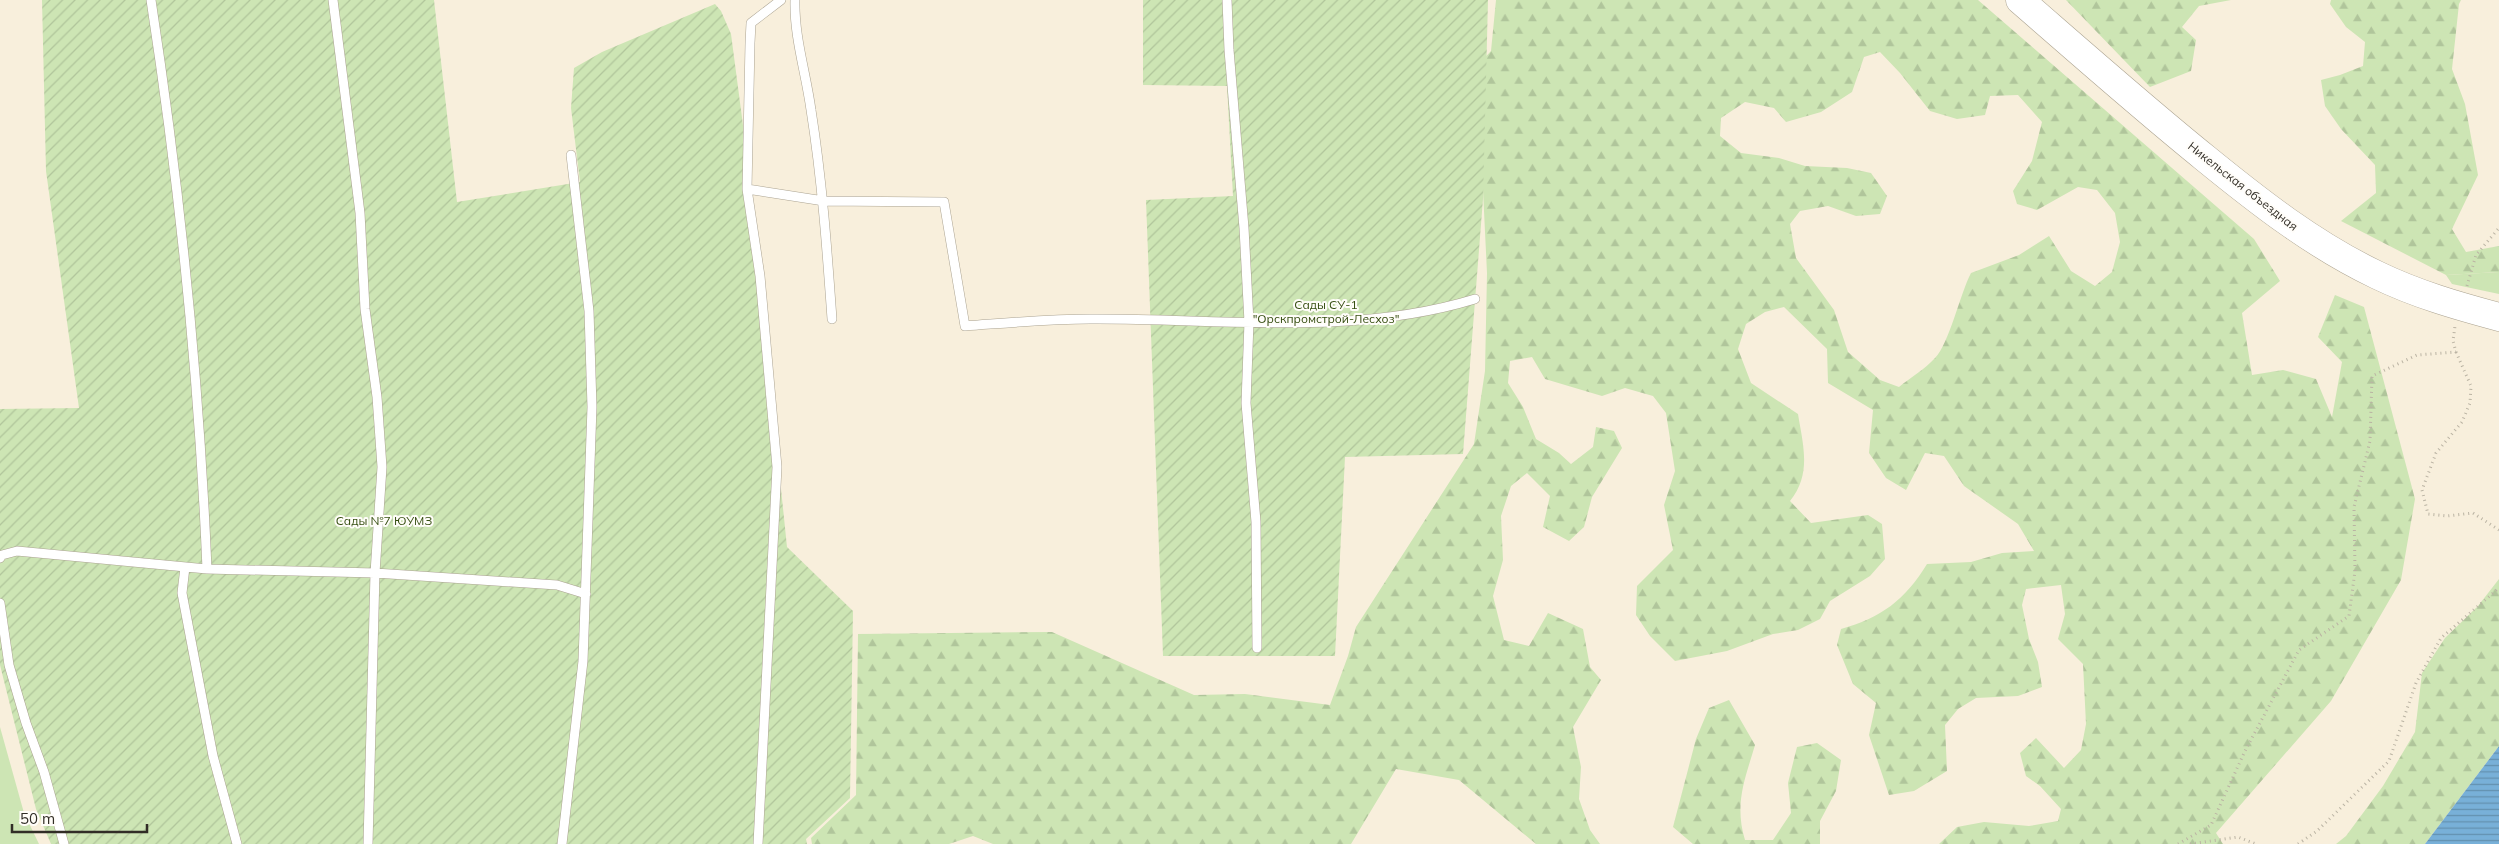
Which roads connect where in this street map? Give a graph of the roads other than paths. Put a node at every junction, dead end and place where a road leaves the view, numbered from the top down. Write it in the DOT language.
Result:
graph roads {
  1 [pos="151,0"];
  2 [pos="333,0"];
  3 [pos="781,0"];
  4 [pos="795,0"];
  5 [pos="1228,0"];
  6 [pos="2020,0"];
  7 [pos="571,155"];
  8 [pos="747,189"];
  9 [pos="824,201"];
  10 [pos="1475,299"];
  11 [pos="2499,317"];
  12 [pos="832,319"];
  13 [pos="1249,322"];
  14 [pos="0,558"];
  15 [pos="185,566"];
  16 [pos="207,569"];
  17 [pos="375,573"];
  18 [pos="586,594"];
  19 [pos="0,603"];
  20 [pos="1257,648"];
  21 [pos="64,844"];
  22 [pos="237,844"];
  23 [pos="368,844"];
  24 [pos="562,844"];
  25 [pos="758,844"];
  1 -- 16 [label="lane"];
  2 -- 17 [label="lane"];
  3 -- 8 [label="lane"];
  4 -- 9 [label="lane"];
  5 -- 13 [label="lane"];
  6 -- 11 [label="main road, Никельская объездная"];
  7 -- 18 [label="lane"];
  8 -- 9 [label="lane"];
  8 -- 25 [label="lane"];
  9 -- 12 [label="lane"];
  9 -- 13 [label="lane"];
  10 -- 13 [label="lane"];
  13 -- 20 [label="lane"];
  14 -- 15 [label="lane"];
  15 -- 16 [label="lane"];
  15 -- 22 [label="lane"];
  16 -- 17 [label="lane"];
  17 -- 18 [label="lane"];
  17 -- 23 [label="lane"];
  18 -- 24 [label="lane"];
  19 -- 21 [label="lane"];
}
